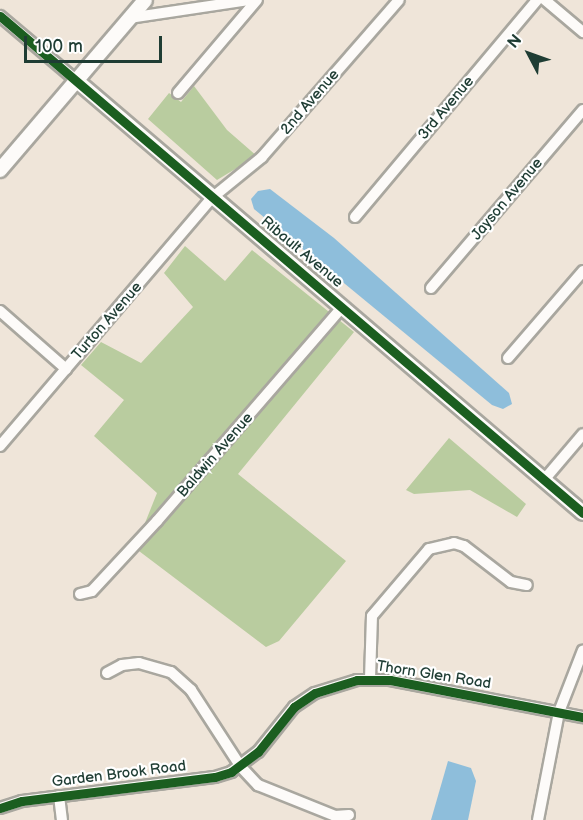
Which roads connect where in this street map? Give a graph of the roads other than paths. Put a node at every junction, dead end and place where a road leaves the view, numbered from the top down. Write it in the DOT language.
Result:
graph roads {
  1 [pos="145,0"];
  2 [pos="249,0"];
  3 [pos="257,0"];
  4 [pos="399,0"];
  5 [pos="537,0"];
  6 [pos="545,0"];
  7 [pos="0,16"];
  8 [pos="129,18"];
  9 [pos="583,33"];
  10 [pos="76,81"];
  11 [pos="178,93"];
  12 [pos="583,110"];
  13 [pos="0,170"];
  14 [pos="213,197"];
  15 [pos="355,217"];
  16 [pos="583,271"];
  17 [pos="431,288"];
  18 [pos="343,306"];
  19 [pos="0,311"];
  20 [pos="508,358"];
  21 [pos="66,369"];
  22 [pos="583,434"];
  23 [pos="0,446"];
  24 [pos="544,480"];
  25 [pos="583,513"];
  26 [pos="527,585"];
  27 [pos="80,594"];
  28 [pos="583,650"];
  29 [pos="107,673"];
  30 [pos="370,679"];
  31 [pos="559,712"];
  32 [pos="583,717"];
  33 [pos="241,767"];
  34 [pos="59,796"];
  35 [pos="0,808"];
  36 [pos="349,815"];
  37 [pos="62,820"];
  38 [pos="537,820"];
  1 -- 8 [label="street"];
  2 -- 8 [label="street"];
  3 -- 11 [label="street"];
  4 -- 14 [label="street, 2nd Avenue"];
  5 -- 15 [label="street, 3rd Avenue"];
  6 -- 9 [label="street"];
  7 -- 10 [label="street, Ribault Avenue"];
  8 -- 10 [label="street"];
  10 -- 13 [label="street"];
  10 -- 14 [label="street, Ribault Avenue"];
  12 -- 17 [label="street, Jayson Avenue"];
  14 -- 18 [label="street, Ribault Avenue"];
  14 -- 21 [label="street, Turton Avenue"];
  16 -- 20 [label="street"];
  18 -- 24 [label="street, Ribault Avenue"];
  18 -- 27 [label="street, Baldwin Avenue"];
  19 -- 21 [label="street"];
  21 -- 23 [label="street, Turton Avenue"];
  22 -- 24 [label="street"];
  24 -- 25 [label="street, Ribault Avenue"];
  26 -- 30 [label="street"];
  28 -- 31 [label="street"];
  29 -- 33 [label="street"];
  30 -- 31 [label="street, Thorn Glen Road"];
  30 -- 33 [label="street, Thorn Glen Road"];
  31 -- 32 [label="street, Thorn Glen Road"];
  31 -- 38 [label="street"];
  33 -- 34 [label="street, Garden Brook Road"];
  33 -- 36 [label="street"];
  34 -- 35 [label="street, Garden Brook Road"];
  34 -- 37 [label="street"];
}
